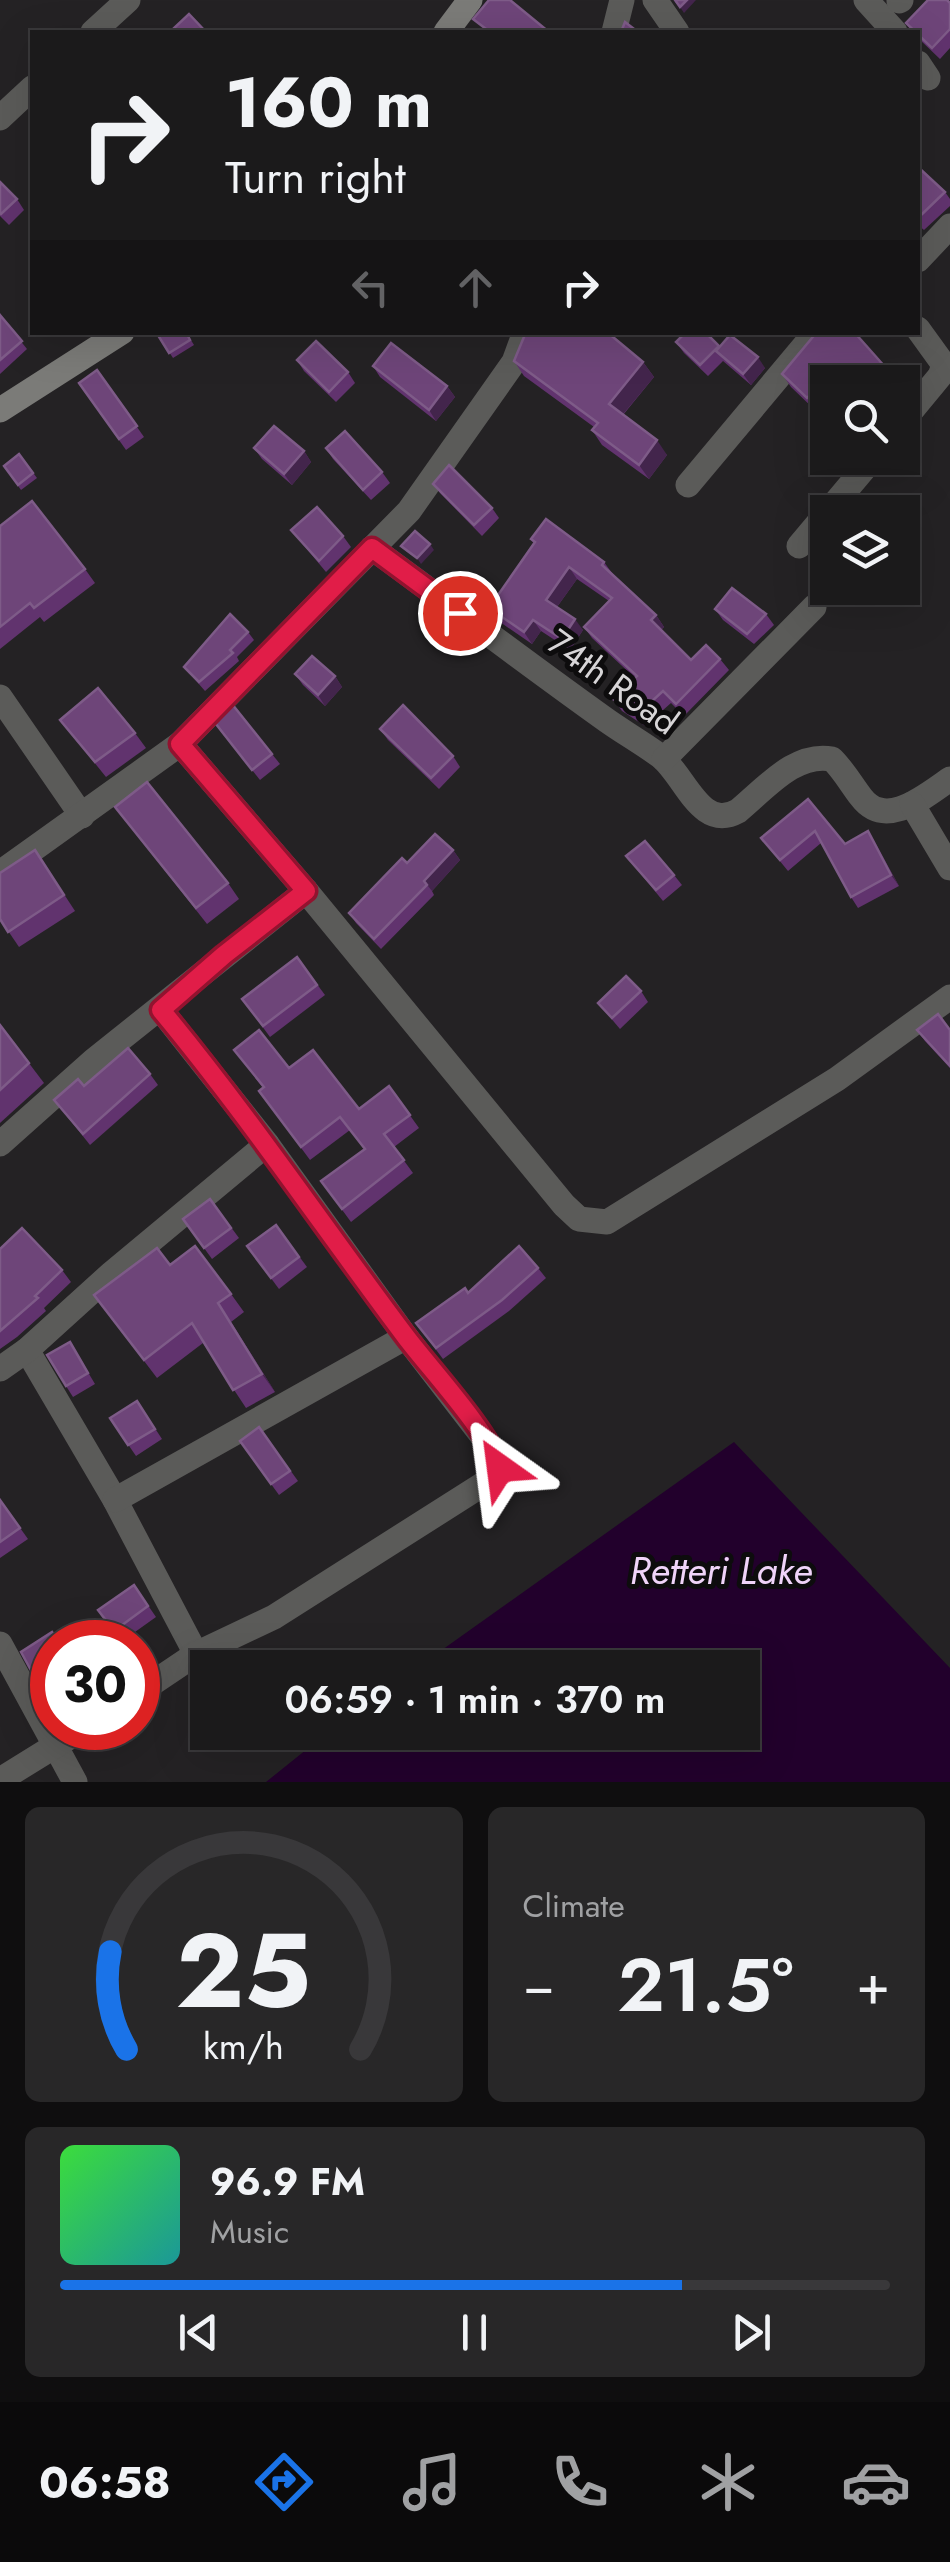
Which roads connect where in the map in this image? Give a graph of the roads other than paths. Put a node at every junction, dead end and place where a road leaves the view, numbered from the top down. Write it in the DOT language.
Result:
graph roads {
  1 [pos="128,0"];
  2 [pos="470,0"];
  3 [pos="622,0"];
  4 [pos="655,0"];
  5 [pos="866,0"];
  6 [pos="94,30"];
  7 [pos="448,30"];
  8 [pos="614,30"];
  9 [pos="675,30"];
  10 [pos="893,30"];
  11 [pos="30,90"];
  12 [pos="0,118"];
  13 [pos="950,226"];
  14 [pos="920,258"];
  15 [pos="920,332"];
  16 [pos="117,335"];
  17 [pos="524,335"];
  18 [pos="813,335"];
  19 [pos="920,400"];
  20 [pos="0,410"];
  21 [pos="859,475"];
  22 [pos="688,485"];
  23 [pos="799,546"];
  24 [pos="372,548"];
  25 [pos="814,607"];
  26 [pos="0,698"];
  27 [pos="180,744"];
  28 [pos="664,759"];
  29 [pos="950,779"];
  30 [pos="912,804"];
  31 [pos="82,816"];
  32 [pos="950,868"];
  33 [pos="0,873"];
  34 [pos="306,891"];
  35 [pos="950,997"];
  36 [pos="161,1010"];
  37 [pos="0,1144"];
  38 [pos="267,1144"];
  39 [pos="406,1337"];
  40 [pos="28,1350"];
  41 [pos="0,1369"];
  42 [pos="115,1500"];
  43 [pos="0,1644"];
  44 [pos="194,1650"];
  45 [pos="204,1650"];
  46 [pos="190,1658"];
  47 [pos="160,1678"];
  48 [pos="30,1699"];
  49 [pos="49,1750"];
  50 [pos="58,1750"];
  51 [pos="0,1780"];
  52 [pos="75,1782"];
  1 -- 6 [label="street"];
  2 -- 7 [label="street"];
  3 -- 8 [label="street"];
  4 -- 9 [label="street"];
  5 -- 10 [label="street"];
  11 -- 12 [label="street"];
  13 -- 14 [label="street"];
  15 -- 19 [label="street"];
  16 -- 20 [label="street"];
  17 -- 24 [label="street"];
  18 -- 22 [label="street"];
  21 -- 23 [label="street"];
  24 -- 27 [label="street"];
  24 -- 28 [label="street, 74th Road"];
  25 -- 28 [label="street"];
  26 -- 31 [label="street"];
  27 -- 31 [label="street"];
  27 -- 34 [label="street"];
  28 -- 30 [label="street, 74th Road"];
  29 -- 30 [label="street"];
  30 -- 32 [label="street"];
  31 -- 33 [label="street"];
  34 -- 35 [label="street"];
  34 -- 36 [label="street"];
  36 -- 37 [label="street"];
  36 -- 38 [label="street"];
  38 -- 39 [label="street"];
  38 -- 40 [label="street"];
  39 -- 42 [label="street"];
  39 -- 45 [label="street"];
  40 -- 41 [label="street"];
  40 -- 42 [label="street"];
  42 -- 44 [label="street"];
  43 -- 48 [label="street"];
  46 -- 47 [label="street"];
  49 -- 51 [label="street"];
  50 -- 52 [label="street"];
}
